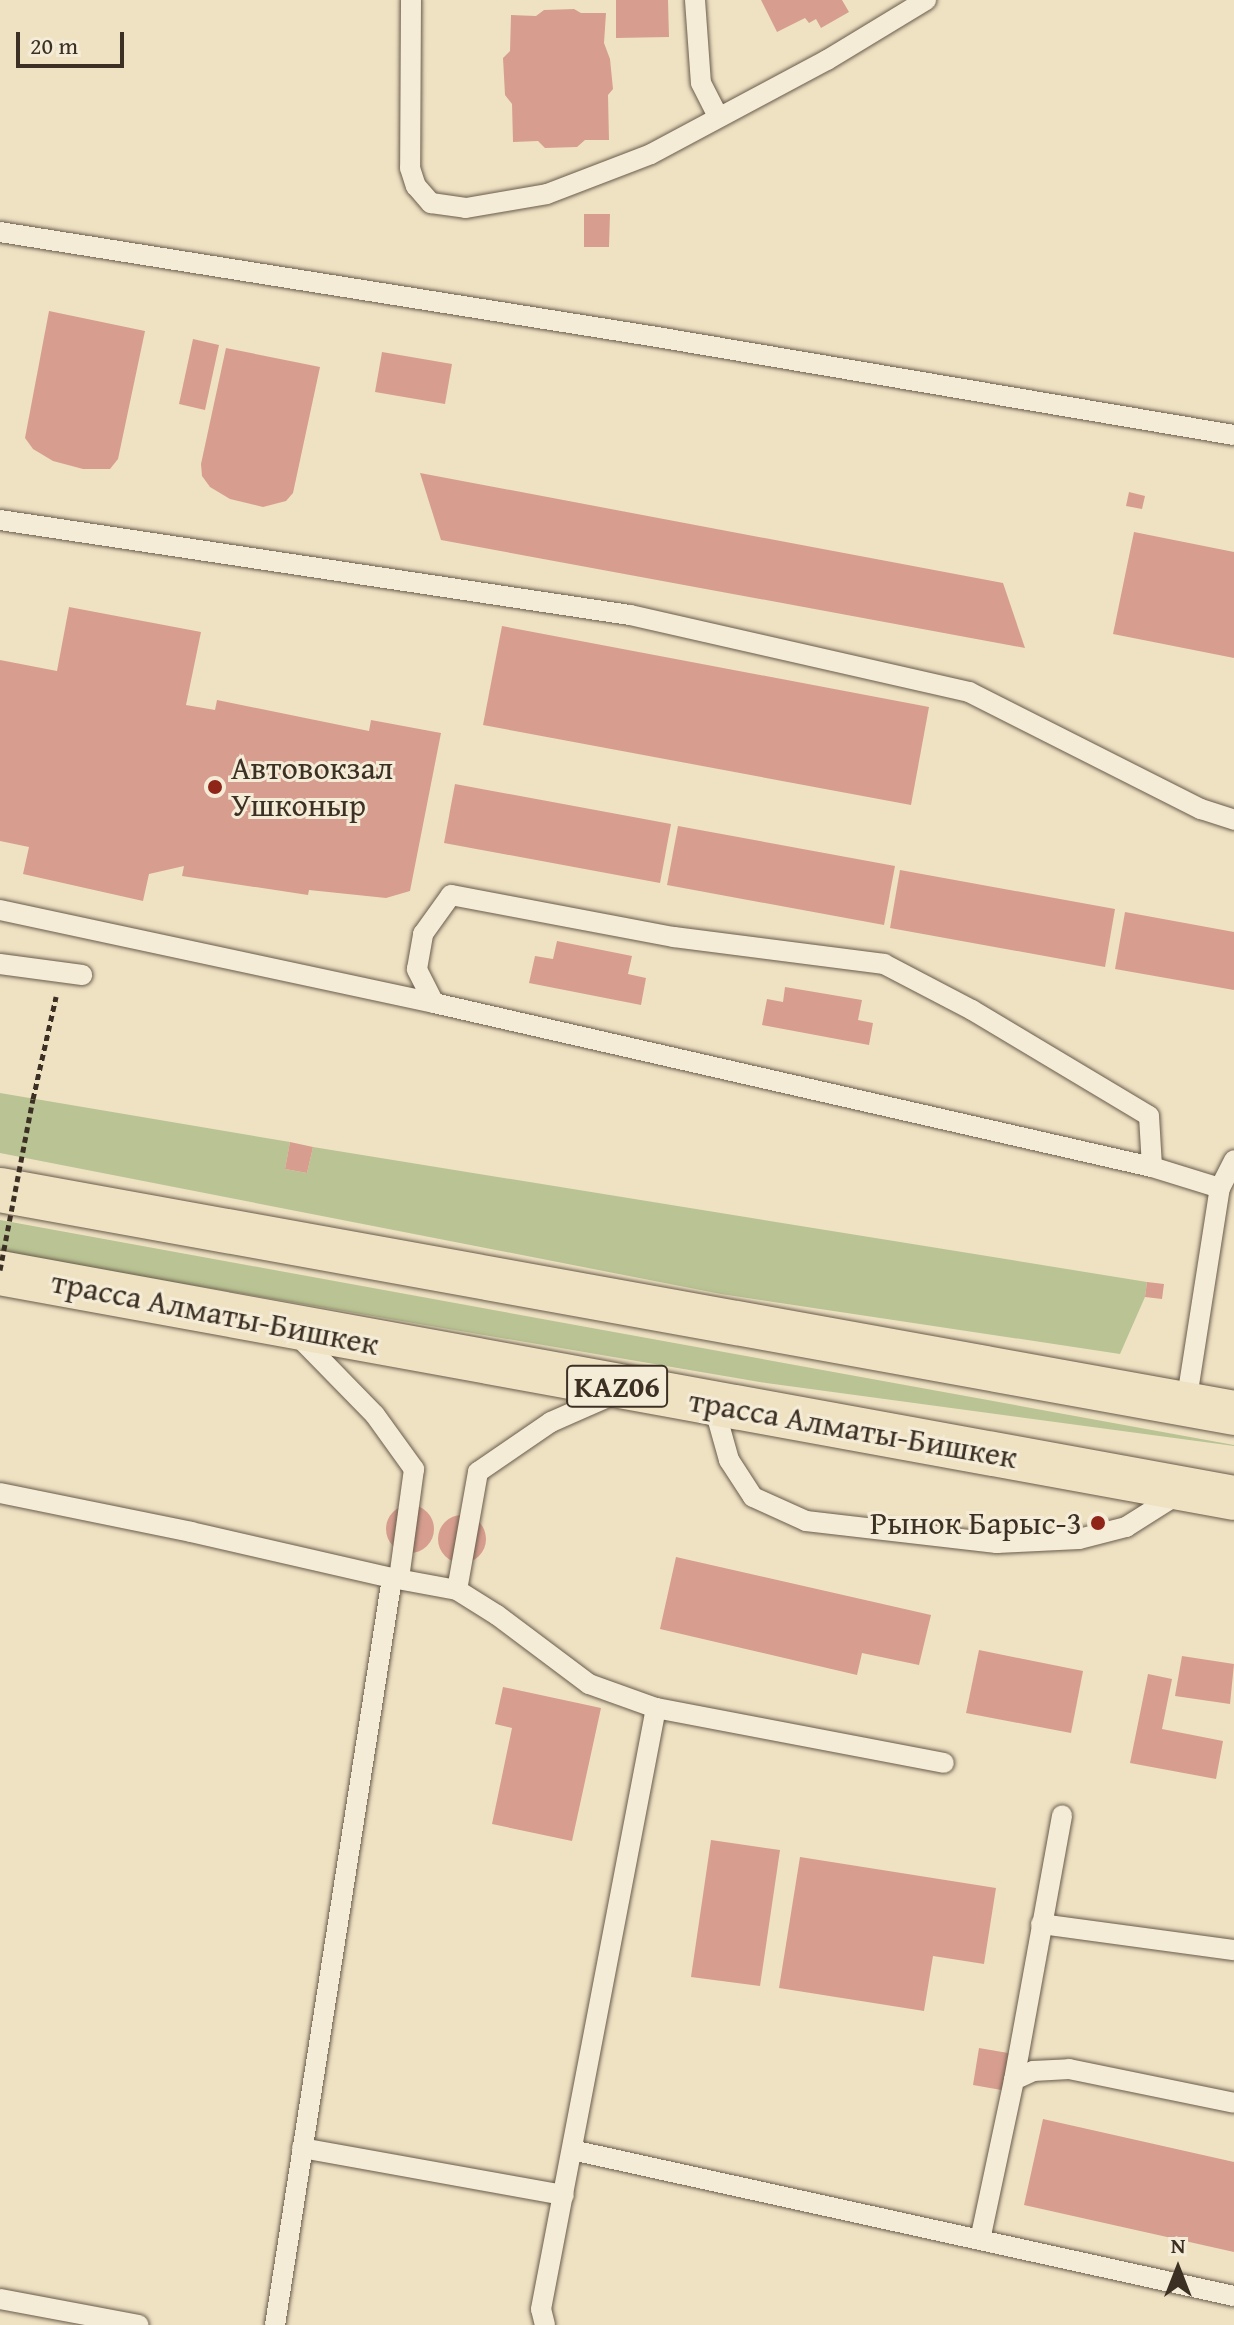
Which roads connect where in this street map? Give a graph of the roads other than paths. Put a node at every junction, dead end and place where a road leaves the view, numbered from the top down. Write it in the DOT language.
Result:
graph roads {
  1 [pos="411,0"];
  2 [pos="695,0"];
  3 [pos="926,0"];
  4 [pos="718,117"];
  5 [pos="0,232"];
  6 [pos="1234,435"];
  7 [pos="0,520"];
  8 [pos="1234,820"];
  9 [pos="0,910"];
  10 [pos="0,964"];
  11 [pos="82,975"];
  12 [pos="434,1003"];
  13 [pos="1234,1160"];
  14 [pos="1152,1167"];
  15 [pos="1220,1188"];
  16 [pos="0,1190"];
  17 [pos="0,1271"];
  18 [pos="291,1328"];
  19 [pos="629,1388"];
  20 [pos="713,1403"];
  21 [pos="1186,1404"];
  22 [pos="1234,1413"];
  23 [pos="1187,1489"];
  24 [pos="0,1493"];
  25 [pos="1234,1498"];
  26 [pos="396,1579"];
  27 [pos="457,1590"];
  28 [pos="656,1708"];
  29 [pos="944,1763"];
  30 [pos="1062,1815"];
  31 [pos="1041,1924"];
  32 [pos="1234,1950"];
  33 [pos="1014,2080"];
  34 [pos="1234,2103"];
  35 [pos="302,2148"];
  36 [pos="572,2150"];
  37 [pos="564,2195"];
  38 [pos="980,2240"];
  39 [pos="1234,2296"];
  40 [pos="0,2299"];
  41 [pos="139,2325"];
  42 [pos="275,2325"];
  43 [pos="545,2325"];
  1 -- 4 [label="lane"];
  2 -- 4 [label="lane"];
  3 -- 4 [label="lane"];
  5 -- 6 [label="lane"];
  7 -- 8 [label="lane"];
  9 -- 12 [label="lane"];
  10 -- 11 [label="lane"];
  12 -- 14 [label="lane"];
  12 -- 14 [label="lane"];
  13 -- 15 [label="lane"];
  14 -- 15 [label="lane"];
  15 -- 21 [label="lane"];
  16 -- 21 [label="highway"];
  17 -- 18 [label="highway, трасса Алматы-Бишкек / KАZ06"];
  18 -- 19 [label="highway, трасса Алматы-Бишкек / KАZ06"];
  18 -- 26 [label="lane"];
  19 -- 20 [label="highway, трасса Алматы-Бишкек / KАZ06"];
  19 -- 27 [label="lane"];
  20 -- 23 [label="highway, трасса Алматы-Бишкек / KАZ06"];
  20 -- 23 [label="lane"];
  21 -- 22 [label="highway"];
  23 -- 25 [label="highway, трасса Алматы-Бишкек / KАZ06"];
  24 -- 26 [label="lane"];
  26 -- 27 [label="lane"];
  26 -- 35 [label="lane"];
  27 -- 28 [label="lane"];
  28 -- 29 [label="lane"];
  28 -- 36 [label="lane"];
  30 -- 31 [label="lane"];
  31 -- 32 [label="lane"];
  31 -- 33 [label="lane"];
  33 -- 34 [label="lane"];
  33 -- 38 [label="lane"];
  35 -- 37 [label="lane"];
  35 -- 42 [label="lane"];
  36 -- 37 [label="lane"];
  36 -- 38 [label="lane"];
  37 -- 43 [label="lane"];
  38 -- 39 [label="lane"];
  40 -- 41 [label="lane"];
}
